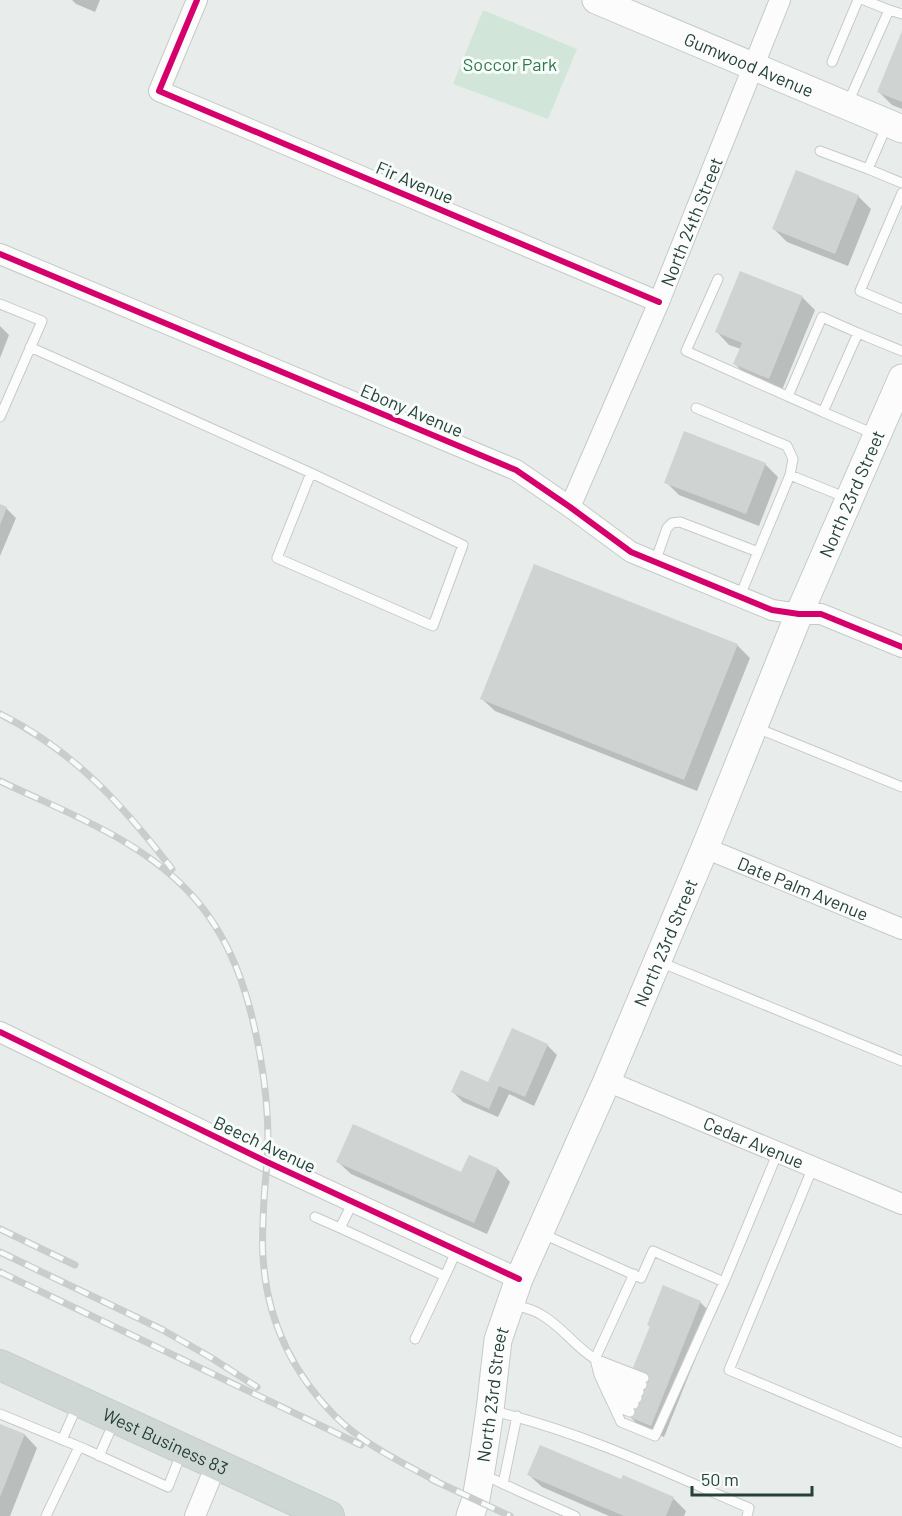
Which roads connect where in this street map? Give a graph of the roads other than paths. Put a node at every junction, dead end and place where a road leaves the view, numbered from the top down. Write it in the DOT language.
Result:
graph roads {
  1 [pos="197,0"];
  2 [pos="596,0"];
  3 [pos="780,0"];
  4 [pos="858,0"];
  5 [pos="864,0"];
  6 [pos="890,10"];
  7 [pos="902,14"];
  8 [pos="832,62"];
  9 [pos="754,66"];
  10 [pos="847,105"];
  11 [pos="895,126"];
  12 [pos="820,151"];
  13 [pos="868,169"];
  14 [pos="902,183"];
  15 [pos="902,193"];
  16 [pos="0,254"];
  17 [pos="718,279"];
  18 [pos="659,302"];
  19 [pos="0,303"];
  20 [pos="902,309"];
  21 [pos="858,333"];
  22 [pos="30,347"];
  23 [pos="902,351"];
  24 [pos="902,378"];
  25 [pos="788,396"];
  26 [pos="696,408"];
  27 [pos="823,412"];
  28 [pos="0,417"];
  29 [pos="877,436"];
  30 [pos="310,473"];
  31 [pos="790,475"];
  32 [pos="849,499"];
  33 [pos="570,507"];
  34 [pos="758,552"];
  35 [pos="655,562"];
  36 [pos="740,596"];
  37 [pos="799,614"];
  38 [pos="902,646"];
  39 [pos="754,726"];
  40 [pos="902,787"];
  41 [pos="705,848"];
  42 [pos="902,929"];
  43 [pos="657,961"];
  44 [pos="0,1032"];
  45 [pos="902,1062"];
  46 [pos="607,1081"];
  47 [pos="778,1152"];
  48 [pos="813,1167"];
  49 [pos="353,1202"];
  50 [pos="902,1204"];
  51 [pos="315,1216"];
  52 [pos="340,1228"];
  53 [pos="539,1232"];
  54 [pos="457,1250"];
  55 [pos="634,1274"];
  56 [pos="445,1276"];
  57 [pos="519,1279"];
  58 [pos="724,1282"];
  59 [pos="510,1304"];
  60 [pos="415,1339"];
  61 [pos="0,1365"];
  62 [pos="597,1367"];
  63 [pos="605,1389"];
  64 [pos="638,1395"];
  65 [pos="79,1402"];
  66 [pos="613,1405"];
  67 [pos="490,1410"];
  68 [pos="0,1414"];
  69 [pos="517,1416"];
  70 [pos="116,1419"];
  71 [pos="62,1440"];
  72 [pos="902,1443"];
  73 [pos="79,1447"];
  74 [pos="183,1450"];
  75 [pos="99,1456"];
  76 [pos="216,1465"];
  77 [pos="492,1478"];
  78 [pos="46,1516"];
  79 [pos="195,1516"];
  80 [pos="329,1516"];
  81 [pos="470,1516"];
  82 [pos="575,1516"];
  83 [pos="747,1516"];
  1 -- 18 [label="street, Fir Avenue"];
  2 -- 9 [label="main road, Gumwood Avenue"];
  3 -- 9 [label="street, North 24th Street"];
  4 -- 8 [label="lane"];
  5 -- 6 [label="lane"];
  6 -- 7 [label="lane"];
  6 -- 10 [label="lane"];
  9 -- 10 [label="main road, Gumwood Avenue"];
  9 -- 18 [label="street, North 24th Street"];
  10 -- 11 [label="main road, Gumwood Avenue"];
  11 -- 13 [label="lane"];
  12 -- 13 [label="lane"];
  13 -- 14 [label="lane"];
  15 -- 20 [label="lane"];
  16 -- 33 [label="street, Ebony Avenue"];
  17 -- 25 [label="lane"];
  18 -- 33 [label="street, North 24th Street"];
  19 -- 22 [label="lane"];
  21 -- 23 [label="lane"];
  21 -- 25 [label="lane"];
  21 -- 27 [label="lane"];
  22 -- 28 [label="lane"];
  22 -- 30 [label="lane"];
  24 -- 29 [label="main road, North 23rd Street"];
  25 -- 27 [label="lane"];
  26 -- 31 [label="lane"];
  27 -- 29 [label="lane"];
  29 -- 32 [label="main road, North 23rd Street"];
  30 -- 30 [label="lane"];
  31 -- 32 [label="lane"];
  31 -- 34 [label="lane"];
  32 -- 37 [label="main road, North 23rd Street"];
  33 -- 35 [label="street, Ebony Avenue"];
  34 -- 35 [label="lane"];
  34 -- 36 [label="lane"];
  35 -- 36 [label="street, Ebony Avenue"];
  36 -- 37 [label="street, Ebony Avenue"];
  37 -- 38 [label="street, Ebony Avenue"];
  37 -- 39 [label="main road, North 23rd Street"];
  39 -- 40 [label="lane"];
  39 -- 41 [label="main road, North 23rd Street"];
  41 -- 42 [label="street, Date Palm Avenue"];
  41 -- 43 [label="main road, North 23rd Street"];
  43 -- 45 [label="lane"];
  43 -- 46 [label="main road, North 23rd Street"];
  44 -- 49 [label="street, Beech Avenue"];
  46 -- 47 [label="street, Cedar Avenue"];
  46 -- 53 [label="main road, North 23rd Street"];
  47 -- 48 [label="street, Cedar Avenue"];
  47 -- 58 [label="lane"];
  48 -- 50 [label="street, Cedar Avenue"];
  48 -- 72 [label="lane"];
  49 -- 52 [label="lane"];
  49 -- 54 [label="street, Beech Avenue"];
  51 -- 52 [label="lane"];
  52 -- 56 [label="lane"];
  53 -- 55 [label="lane"];
  53 -- 57 [label="main road, North 23rd Street"];
  54 -- 56 [label="lane"];
  54 -- 57 [label="street, Beech Avenue"];
  55 -- 58 [label="lane"];
  55 -- 62 [label="lane"];
  56 -- 60 [label="lane"];
  57 -- 59 [label="main road, North 23rd Street"];
  58 -- 66 [label="lane"];
  59 -- 62 [label="lane"];
  59 -- 67 [label="main road, North 23rd Street"];
  61 -- 65 [label="main road, West Business 83"];
  62 -- 63 [label="lane"];
  62 -- 64 [label="lane"];
  62 -- 64 [label="lane"];
  63 -- 64 [label="lane"];
  63 -- 66 [label="lane"];
  64 -- 66 [label="lane"];
  65 -- 70 [label="main road, West Business 83"];
  65 -- 71 [label="lane"];
  67 -- 69 [label="lane"];
  67 -- 77 [label="main road, North 23rd Street"];
  68 -- 71 [label="lane"];
  69 -- 77 [label="lane"];
  69 -- 83 [label="lane"];
  70 -- 74 [label="main road, West Business 83"];
  70 -- 75 [label="lane"];
  71 -- 73 [label="lane"];
  73 -- 75 [label="lane"];
  73 -- 78 [label="lane"];
  74 -- 75 [label="lane"];
  74 -- 76 [label="main road, West Business 83"];
  76 -- 79 [label="street"];
  76 -- 80 [label="main road, West Business 83"];
  77 -- 81 [label="main road, North 23rd Street"];
  77 -- 82 [label="lane"];
}
